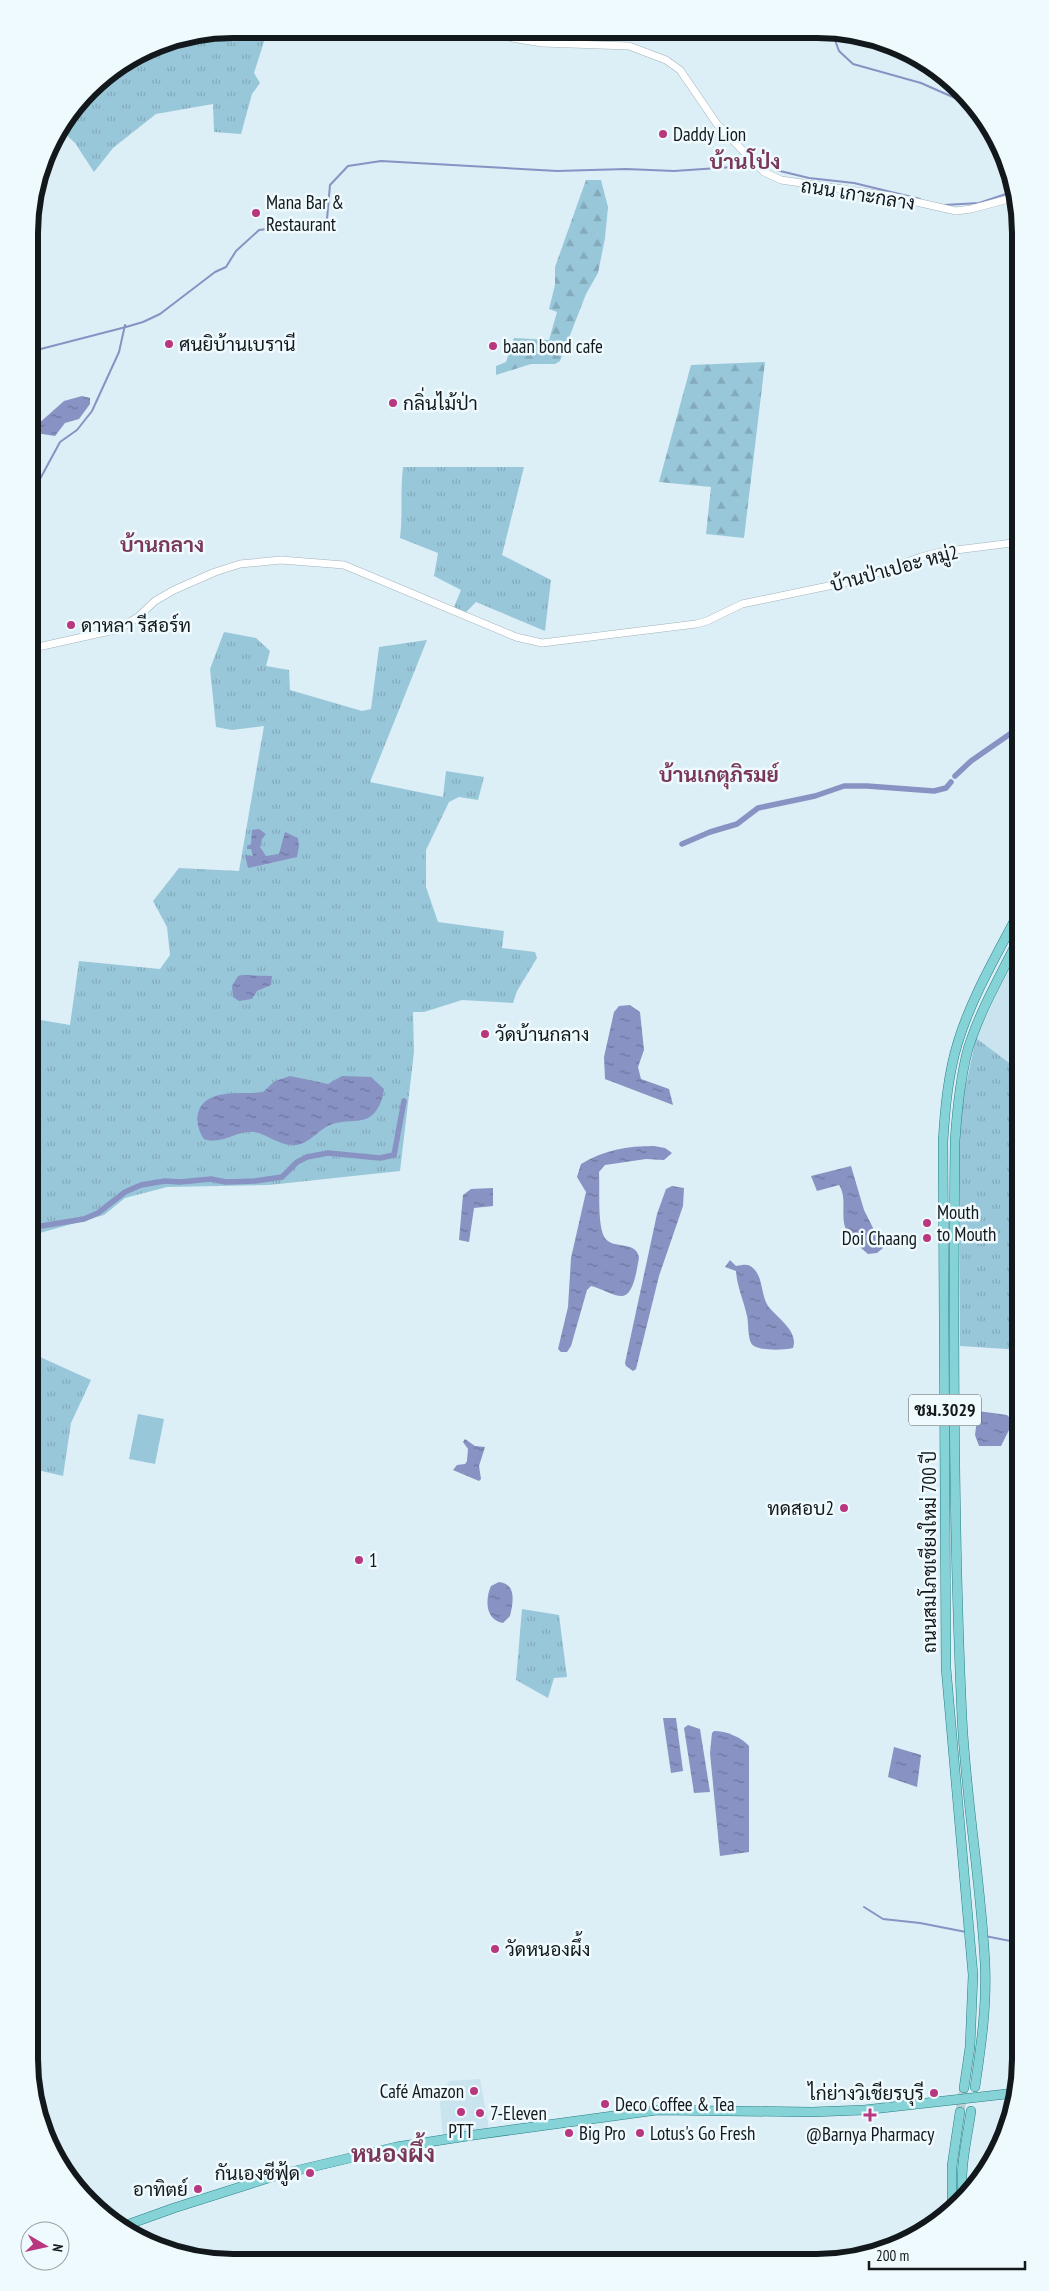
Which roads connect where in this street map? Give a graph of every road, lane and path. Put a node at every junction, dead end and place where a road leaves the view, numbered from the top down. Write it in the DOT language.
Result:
graph roads {
  1 [pos="512,38"];
  2 [pos="1009,198"];
  3 [pos="1012,543"];
  4 [pos="38,647"];
  5 [pos="1012,926"];
  6 [pos="1012,952"];
  7 [pos="975,2087"];
  8 [pos="964,2088"];
  9 [pos="1009,2094"];
  10 [pos="971,2111"];
  11 [pos="960,2112"];
  12 [pos="961,2189"];
  13 [pos="952,2198"];
  14 [pos="129,2224"];
  1 -- 2 [label="street, ถนน เกาะกลาง"];
  3 -- 4 [label="street, บ้านป่าเปอะ หมู่2"];
  5 -- 8 [label="main road, ถนนสมโภชเชียงใหม่ 700 ปี / ชม.3029"];
  6 -- 7 [label="main road, ถนนสมโภชเชียงใหม่ 700 ปี / ชม.3029"];
  9 -- 14 [label="main road"];
  10 -- 12 [label="main road"];
  11 -- 13 [label="main road"];
}
